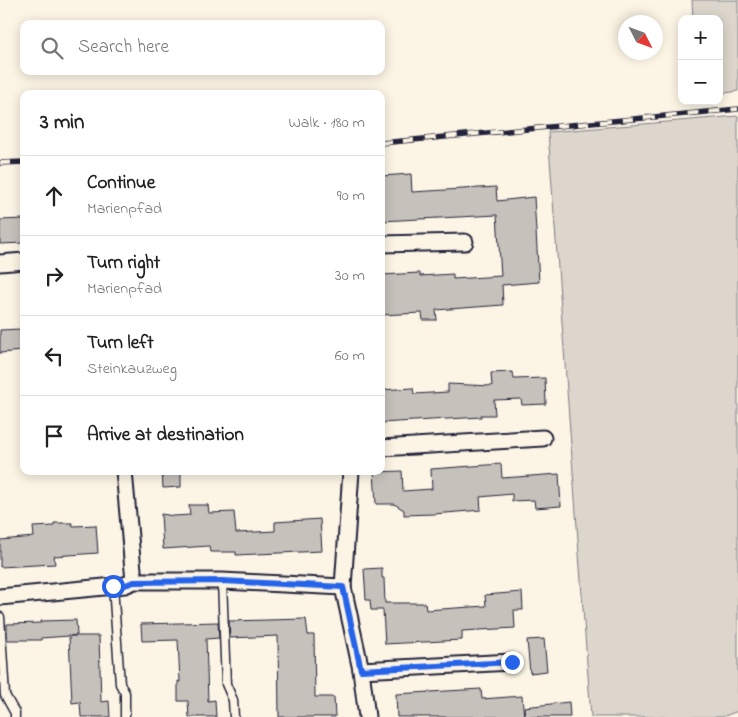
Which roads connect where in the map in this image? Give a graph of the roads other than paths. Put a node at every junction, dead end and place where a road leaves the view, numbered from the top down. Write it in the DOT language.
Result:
graph roads {
  1 [pos="465,242"];
  2 [pos="385,244"];
  3 [pos="20,261"];
  4 [pos="0,263"];
  5 [pos="543,438"];
  6 [pos="385,448"];
  7 [pos="124,475"];
  8 [pos="351,475"];
  9 [pos="222,581"];
  10 [pos="134,582"];
  11 [pos="113,586"];
  12 [pos="343,587"];
  13 [pos="0,598"];
  14 [pos="0,617"];
  15 [pos="512,662"];
  16 [pos="361,670"];
  17 [pos="15,717"];
  18 [pos="125,717"];
  19 [pos="234,717"];
  20 [pos="367,717"];
  1 -- 2 [label="street"];
  3 -- 4 [label="street"];
  5 -- 6 [label="street"];
  7 -- 10 [label="street"];
  8 -- 12 [label="street"];
  9 -- 10 [label="street"];
  9 -- 12 [label="street"];
  9 -- 19 [label="lane"];
  10 -- 11 [label="street"];
  11 -- 13 [label="street"];
  11 -- 18 [label="lane"];
  12 -- 16 [label="street"];
  14 -- 17 [label="lane"];
  15 -- 16 [label="street"];
  16 -- 20 [label="street"];
}
